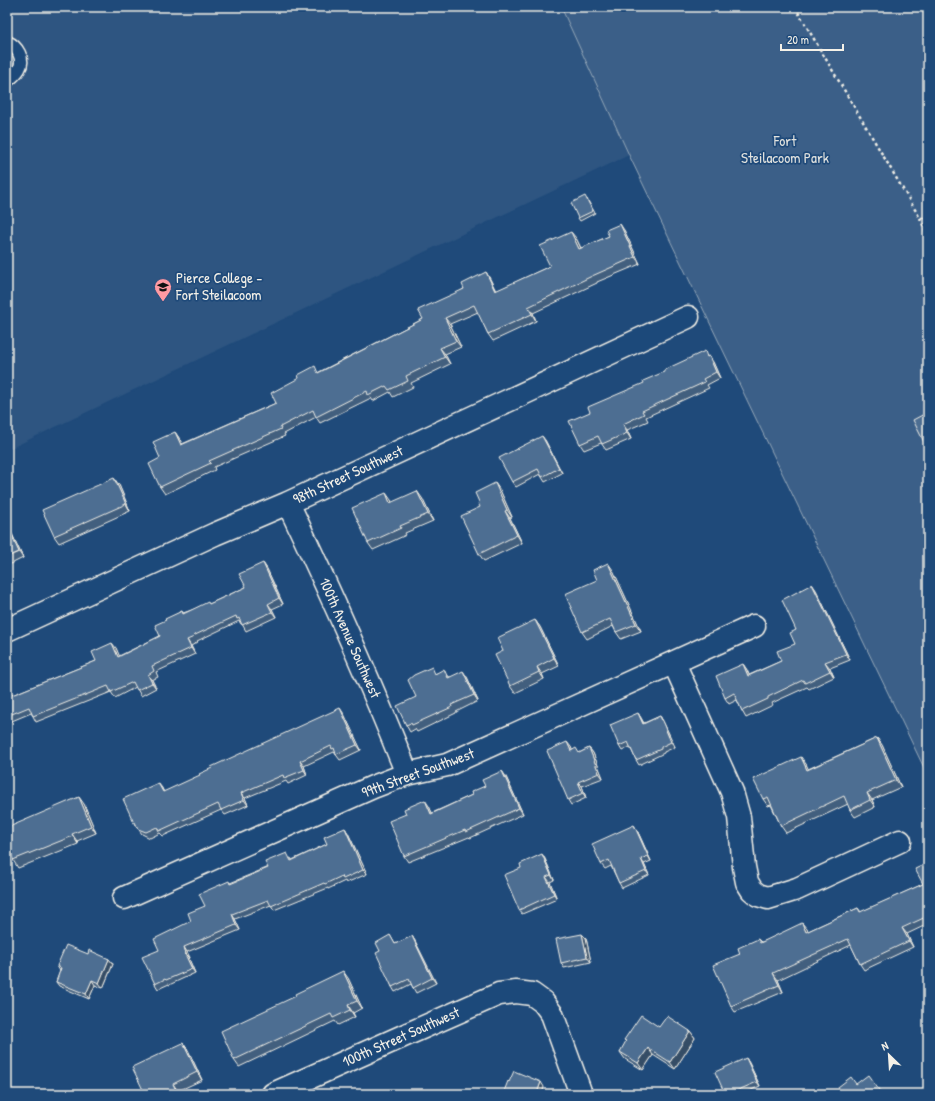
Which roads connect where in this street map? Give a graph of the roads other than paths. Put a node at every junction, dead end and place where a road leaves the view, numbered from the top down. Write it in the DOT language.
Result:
graph roads {
  1 [pos="7,42"];
  2 [pos="7,81"];
  3 [pos="688,317"];
  4 [pos="288,503"];
  5 [pos="754,626"];
  6 [pos="7,630"];
  7 [pos="674,663"];
  8 [pos="407,774"];
  9 [pos="900,842"];
  10 [pos="124,898"];
  11 [pos="273,1094"];
  12 [pos="581,1094"];
  1 -- 2 [label="lane"];
  3 -- 4 [label="street, 98th Street Southwest"];
  4 -- 6 [label="street, 98th Street Southwest"];
  4 -- 8 [label="street, 100th Avenue Southwest"];
  5 -- 7 [label="street, 99th Street Southwest"];
  7 -- 8 [label="street, 99th Street Southwest"];
  7 -- 9 [label="street"];
  8 -- 10 [label="street, 99th Street Southwest"];
  11 -- 12 [label="street, 100th Street Southwest"];
}
